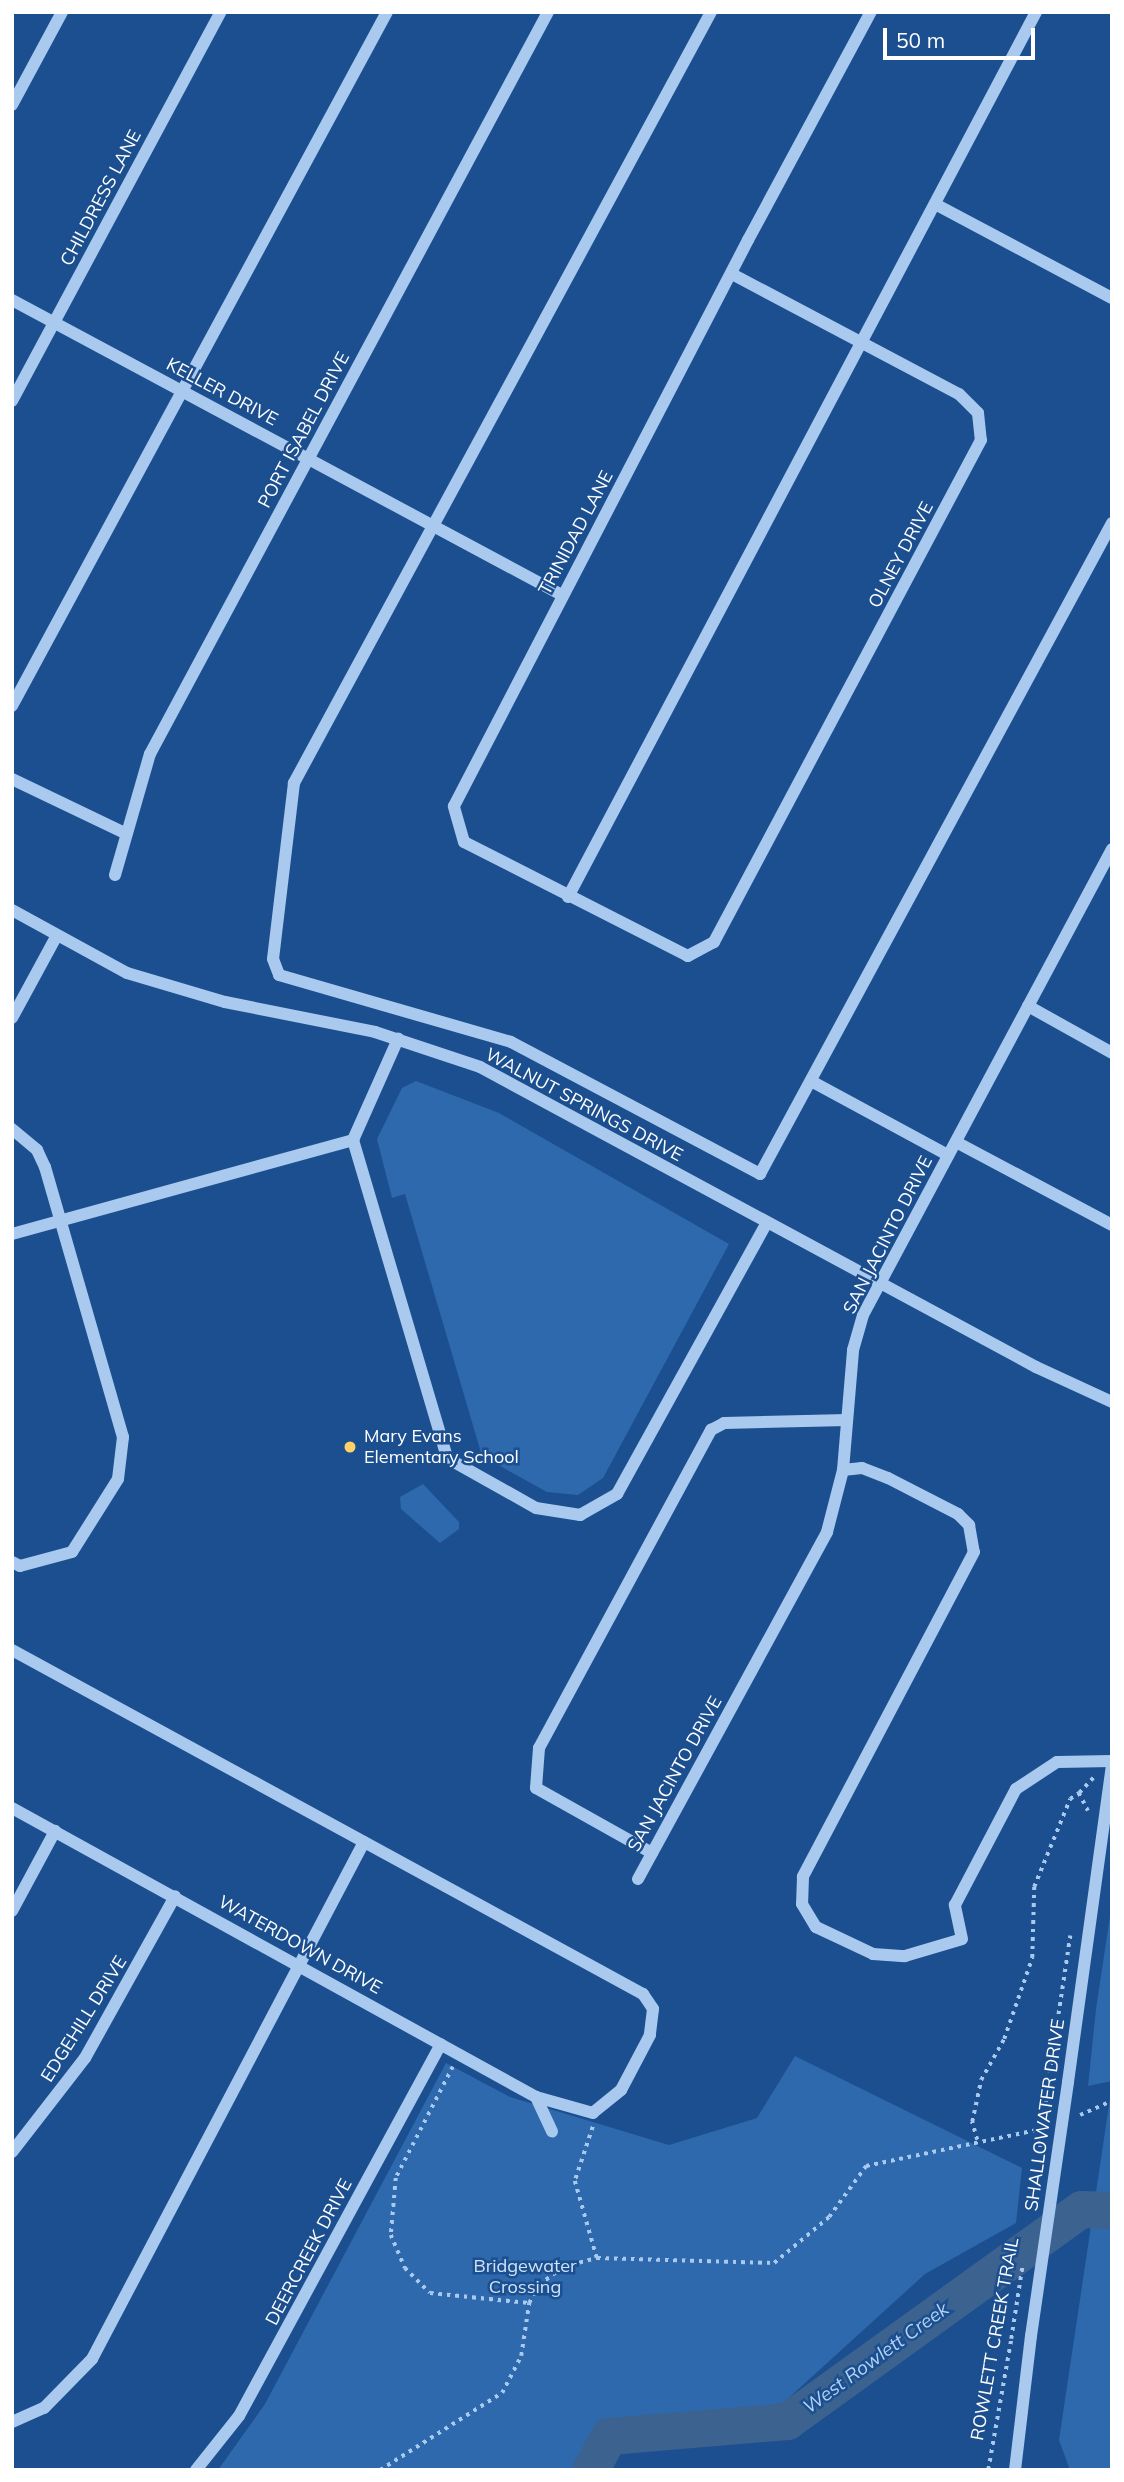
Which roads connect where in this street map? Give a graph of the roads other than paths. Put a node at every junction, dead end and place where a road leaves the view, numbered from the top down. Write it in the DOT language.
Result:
graph roads {
  1 [pos="62,12"];
  2 [pos="221,12"];
  3 [pos="387,12"];
  4 [pos="548,12"];
  5 [pos="711,12"];
  6 [pos="871,12"];
  7 [pos="1036,12"];
  8 [pos="12,105"];
  9 [pos="935,204"];
  10 [pos="732,274"];
  11 [pos="1112,298"];
  12 [pos="12,300"];
  13 [pos="54,323"];
  14 [pos="862,342"];
  15 [pos="183,391"];
  16 [pos="12,401"];
  17 [pos="308,459"];
  18 [pos="1112,523"];
  19 [pos="434,527"];
  20 [pos="562,596"];
  21 [pos="12,706"];
  22 [pos="12,779"];
  23 [pos="127,834"];
  24 [pos="1112,849"];
  25 [pos="115,875"];
  26 [pos="568,897"];
  27 [pos="12,910"];
  28 [pos="57,934"];
  29 [pos="698,954"];
  30 [pos="1028,1006"];
  31 [pos="12,1018"];
  32 [pos="398,1039"];
  33 [pos="1112,1053"];
  34 [pos="811,1081"];
  35 [pos="12,1129"];
  36 [pos="352,1140"];
  37 [pos="956,1142"];
  38 [pos="948,1155"];
  39 [pos="57,1223"];
  40 [pos="766,1224"];
  41 [pos="1112,1225"];
  42 [pos="12,1234"];
  43 [pos="879,1284"];
  44 [pos="1112,1402"];
  45 [pos="847,1420"];
  46 [pos="844,1470"];
  47 [pos="12,1562"];
  48 [pos="12,1650"];
  49 [pos="1112,1763"];
  50 [pos="12,1808"];
  51 [pos="55,1831"];
  52 [pos="364,1842"];
  53 [pos="652,1853"];
  54 [pos="638,1879"];
  55 [pos="175,1896"];
  56 [pos="12,1911"];
  57 [pos="300,1965"];
  58 [pos="441,2044"];
  59 [pos="537,2097"];
  60 [pos="552,2131"];
  61 [pos="12,2152"];
  62 [pos="12,2422"];
  63 [pos="196,2470"];
  64 [pos="1015,2470"];
  1 -- 8 [label="street"];
  2 -- 13 [label="street, CHILDRESS LANE"];
  3 -- 15 [label="street"];
  4 -- 17 [label="street, PORT ISABEL DRIVE"];
  5 -- 19 [label="street"];
  6 -- 10 [label="street, TRINIDAD LANE"];
  7 -- 9 [label="street"];
  9 -- 11 [label="street"];
  9 -- 14 [label="street"];
  10 -- 14 [label="street, OLNEY DRIVE"];
  10 -- 20 [label="street, TRINIDAD LANE"];
  12 -- 13 [label="street, KELLER DRIVE"];
  13 -- 15 [label="street, KELLER DRIVE"];
  13 -- 16 [label="street, CHILDRESS LANE"];
  14 -- 26 [label="street"];
  14 -- 29 [label="street, OLNEY DRIVE"];
  15 -- 17 [label="street, KELLER DRIVE"];
  15 -- 21 [label="street"];
  17 -- 19 [label="street, KELLER DRIVE"];
  17 -- 23 [label="street, PORT ISABEL DRIVE"];
  18 -- 34 [label="street"];
  19 -- 20 [label="street, KELLER DRIVE"];
  19 -- 34 [label="street"];
  20 -- 26 [label="street, TRINIDAD LANE"];
  22 -- 23 [label="street"];
  23 -- 25 [label="street, PORT ISABEL DRIVE"];
  24 -- 30 [label="street, SAN JACINTO DRIVE"];
  26 -- 29 [label="street, TRINIDAD LANE"];
  27 -- 28 [label="street, WALNUT SPRINGS DRIVE"];
  28 -- 31 [label="street"];
  28 -- 32 [label="street, WALNUT SPRINGS DRIVE"];
  30 -- 33 [label="street"];
  30 -- 37 [label="street, SAN JACINTO DRIVE"];
  32 -- 36 [label="street"];
  32 -- 40 [label="street, WALNUT SPRINGS DRIVE"];
  34 -- 38 [label="street"];
  35 -- 39 [label="street"];
  36 -- 39 [label="street"];
  36 -- 40 [label="street"];
  37 -- 38 [label="street, SAN JACINTO DRIVE"];
  37 -- 41 [label="street"];
  38 -- 43 [label="street, SAN JACINTO DRIVE"];
  39 -- 42 [label="street"];
  39 -- 47 [label="street"];
  40 -- 43 [label="street, WALNUT SPRINGS DRIVE"];
  43 -- 44 [label="street, WALNUT SPRINGS DRIVE"];
  43 -- 45 [label="street, SAN JACINTO DRIVE"];
  45 -- 46 [label="street, SAN JACINTO DRIVE"];
  45 -- 53 [label="street"];
  46 -- 49 [label="street"];
  46 -- 53 [label="street, SAN JACINTO DRIVE"];
  48 -- 52 [label="street"];
  49 -- 64 [label="street, SHALLOWATER DRIVE, bridge"];
  50 -- 51 [label="street, WATERDOWN DRIVE"];
  51 -- 55 [label="street, WATERDOWN DRIVE"];
  51 -- 56 [label="street"];
  52 -- 57 [label="street"];
  52 -- 59 [label="street, WATERDOWN DRIVE"];
  53 -- 54 [label="street, SAN JACINTO DRIVE"];
  55 -- 57 [label="street, WATERDOWN DRIVE"];
  55 -- 61 [label="street, EDGEHILL DRIVE"];
  57 -- 58 [label="street, WATERDOWN DRIVE"];
  57 -- 62 [label="street"];
  58 -- 59 [label="street, WATERDOWN DRIVE"];
  58 -- 63 [label="street, DEERCREEK DRIVE"];
  59 -- 60 [label="street"];
}
